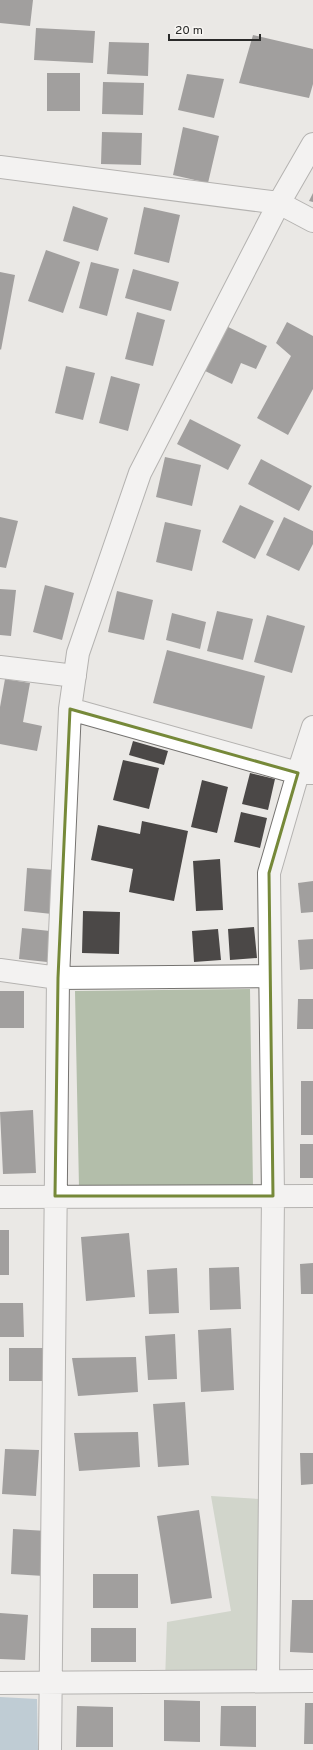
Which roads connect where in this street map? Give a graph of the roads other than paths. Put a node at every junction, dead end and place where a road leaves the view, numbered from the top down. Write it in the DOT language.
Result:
graph roads {
  1 [pos="313,144"];
  2 [pos="0,167"];
  3 [pos="279,203"];
  4 [pos="313,220"];
  5 [pos="0,667"];
  6 [pos="75,676"];
  7 [pos="70,709"];
  8 [pos="313,727"];
  9 [pos="305,773"];
  10 [pos="0,970"];
  11 [pos="270,976"];
  12 [pos="58,978"];
  13 [pos="55,1196"];
  14 [pos="273,1196"];
  15 [pos="313,1196"];
  16 [pos="0,1197"];
  17 [pos="313,1681"];
  18 [pos="50,1682"];
  19 [pos="268,1682"];
  20 [pos="0,1683"];
  21 [pos="50,1750"];
  1 -- 3 [label="street"];
  2 -- 3 [label="street"];
  3 -- 4 [label="street"];
  3 -- 6 [label="street"];
  5 -- 6 [label="street"];
  6 -- 7 [label="street"];
  7 -- 9 [label="street"];
  7 -- 12 [label="street"];
  8 -- 9 [label="street"];
  9 -- 11 [label="street"];
  10 -- 12 [label="street"];
  11 -- 12 [label="street"];
  11 -- 14 [label="street"];
  12 -- 13 [label="street"];
  13 -- 14 [label="street"];
  13 -- 16 [label="street"];
  13 -- 18 [label="street"];
  14 -- 15 [label="street"];
  14 -- 19 [label="street"];
  17 -- 19 [label="street"];
  18 -- 19 [label="street"];
  18 -- 20 [label="street"];
  18 -- 21 [label="street"];
}
